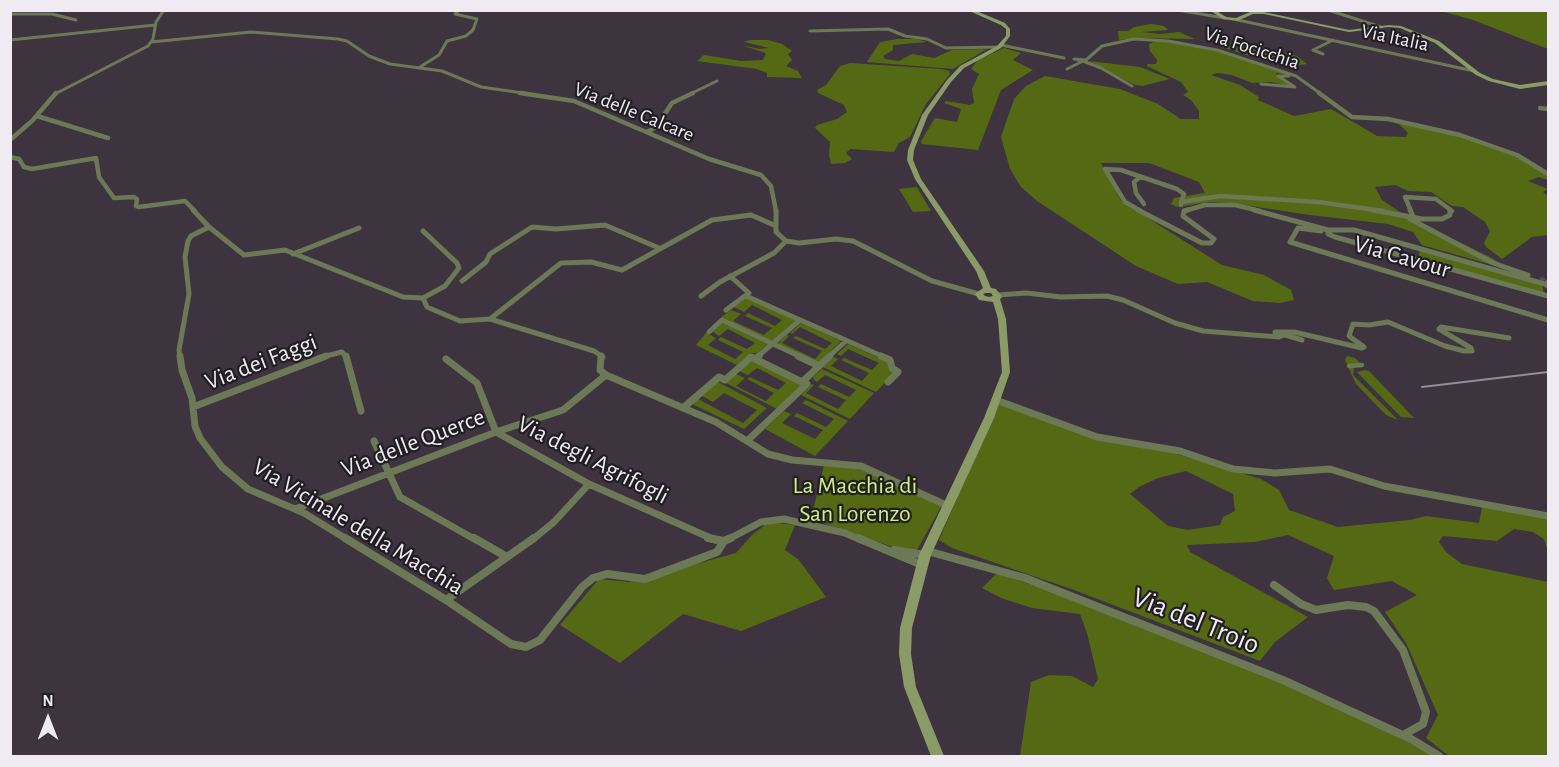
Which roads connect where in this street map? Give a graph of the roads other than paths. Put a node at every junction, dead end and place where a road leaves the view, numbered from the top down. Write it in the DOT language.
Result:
graph roads {
  1 [pos="164,10"];
  2 [pos="459,10"];
  3 [pos="969,10"];
  4 [pos="1177,10"];
  5 [pos="1211,10"];
  6 [pos="1328,10"];
  7 [pos="10,14"];
  8 [pos="1225,18"];
  9 [pos="76,20"];
  10 [pos="1239,20"];
  11 [pos="155,25"];
  12 [pos="1381,27"];
  13 [pos="810,31"];
  14 [pos="10,40"];
  15 [pos="1333,40"];
  16 [pos="151,42"];
  17 [pos="1000,46"];
  18 [pos="1323,54"];
  19 [pos="1064,58"];
  20 [pos="1077,60"];
  21 [pos="420,67"];
  22 [pos="1067,69"];
  23 [pos="1474,71"];
  24 [pos="1300,78"];
  25 [pos="717,81"];
  26 [pos="1548,83"];
  27 [pos="1261,84"];
  28 [pos="1132,87"];
  29 [pos="1540,108"];
  30 [pos="1548,109"];
  31 [pos="36,116"];
  32 [pos="647,132"];
  33 [pos="108,138"];
  34 [pos="10,140"];
  35 [pos="10,157"];
  36 [pos="1548,174"];
  37 [pos="1140,177"];
  38 [pos="1181,202"];
  39 [pos="1144,204"];
  40 [pos="1187,209"];
  41 [pos="1403,216"];
  42 [pos="1414,218"];
  43 [pos="776,226"];
  44 [pos="209,227"];
  45 [pos="359,228"];
  46 [pos="423,231"];
  47 [pos="1328,231"];
  48 [pos="786,241"];
  49 [pos="660,248"];
  50 [pos="293,254"];
  51 [pos="730,276"];
  52 [pos="1540,279"];
  53 [pos="462,281"];
  54 [pos="1548,284"];
  55 [pos="1548,294"];
  56 [pos="991,295"];
  57 [pos="700,296"];
  58 [pos="746,296"];
  59 [pos="423,298"];
  60 [pos="726,310"];
  61 [pos="490,319"];
  62 [pos="800,320"];
  63 [pos="1548,320"];
  64 [pos="709,332"];
  65 [pos="1284,335"];
  66 [pos="1509,338"];
  67 [pos="1302,340"];
  68 [pos="846,341"];
  69 [pos="772,344"];
  70 [pos="446,359"];
  71 [pos="755,359"];
  72 [pos="1362,365"];
  73 [pos="819,366"];
  74 [pos="1349,366"];
  75 [pos="606,375"];
  76 [pos="802,382"];
  77 [pos="888,382"];
  78 [pos="996,400"];
  79 [pos="193,407"];
  80 [pos="683,408"];
  81 [pos="361,411"];
  82 [pos="496,432"];
  83 [pos="374,441"];
  84 [pos="747,441"];
  85 [pos="388,474"];
  86 [pos="589,484"];
  87 [pos="948,506"];
  88 [pos="294,510"];
  89 [pos="1548,516"];
  90 [pos="724,541"];
  91 [pos="507,557"];
  92 [pos="925,557"];
  93 [pos="1274,585"];
  94 [pos="446,600"];
  95 [pos="1403,735"];
  96 [pos="937,756"];
  97 [pos="1439,756"];
  1 -- 11 [label="street"];
  2 -- 21 [label="street"];
  3 -- 17 [label="main road"];
  4 -- 8 [label="street"];
  5 -- 8 [label="main road"];
  6 -- 12 [label="street"];
  7 -- 9 [label="street"];
  8 -- 10 [label="main road"];
  10 -- 12 [label="main road"];
  10 -- 15 [label="street, Via Italia"];
  11 -- 14 [label="street"];
  11 -- 16 [label="street"];
  12 -- 23 [label="main road"];
  13 -- 17 [label="street"];
  15 -- 18 [label="street"];
  15 -- 23 [label="street, Via Italia"];
  16 -- 21 [label="street, Via delle Calcare"];
  16 -- 31 [label="street"];
  17 -- 19 [label="street"];
  17 -- 56 [label="main road"];
  20 -- 22 [label="street, Via Focicchia"];
  20 -- 24 [label="street, Via Focicchia"];
  20 -- 28 [label="street"];
  21 -- 32 [label="street, Via delle Calcare"];
  23 -- 26 [label="main road"];
  24 -- 27 [label="street"];
  24 -- 36 [label="street, Via Focicchia"];
  25 -- 32 [label="street"];
  29 -- 30 [label="street"];
  31 -- 33 [label="street"];
  31 -- 34 [label="street"];
  32 -- 43 [label="street, Via delle Calcare"];
  35 -- 44 [label="street"];
  37 -- 38 [label="street"];
  37 -- 39 [label="street"];
  37 -- 40 [label="street"];
  38 -- 40 [label="street"];
  38 -- 41 [label="street"];
  40 -- 47 [label="street"];
  41 -- 42 [label="street"];
  41 -- 52 [label="street"];
  42 -- 42 [label="street"];
  43 -- 48 [label="street, Via delle Calcare"];
  43 -- 49 [label="street"];
  44 -- 50 [label="street"];
  44 -- 79 [label="street, Via Vicinale della Macchia"];
  45 -- 50 [label="street"];
  46 -- 59 [label="street"];
  47 -- 54 [label="street"];
  47 -- 55 [label="street"];
  47 -- 63 [label="street, Via Cavour"];
  48 -- 51 [label="street"];
  48 -- 56 [label="street"];
  49 -- 53 [label="street"];
  49 -- 61 [label="street"];
  50 -- 59 [label="street"];
  51 -- 57 [label="street"];
  51 -- 58 [label="street"];
  54 -- 55 [label="street"];
  56 -- 65 [label="street"];
  56 -- 78 [label="main road"];
  58 -- 60 [label="street"];
  58 -- 62 [label="street"];
  59 -- 61 [label="street"];
  61 -- 75 [label="street"];
  62 -- 68 [label="street"];
  62 -- 69 [label="street"];
  64 -- 69 [label="street"];
  65 -- 66 [label="street"];
  65 -- 67 [label="street"];
  68 -- 73 [label="street"];
  68 -- 77 [label="street"];
  69 -- 71 [label="street"];
  69 -- 73 [label="street"];
  70 -- 82 [label="street, Via degli Agrifogli"];
  71 -- 76 [label="street"];
  71 -- 80 [label="street"];
  72 -- 74 [label="street"];
  73 -- 76 [label="street"];
  75 -- 80 [label="street"];
  75 -- 82 [label="street, Via delle Querce"];
  76 -- 84 [label="street"];
  78 -- 87 [label="main road"];
  78 -- 89 [label="street"];
  79 -- 81 [label="street, Via dei Faggi"];
  79 -- 88 [label="street, Via Vicinale della Macchia"];
  80 -- 84 [label="street"];
  82 -- 85 [label="street, Via delle Querce"];
  82 -- 86 [label="street, Via degli Agrifogli"];
  83 -- 85 [label="street"];
  84 -- 87 [label="street"];
  85 -- 88 [label="street, Via delle Querce"];
  85 -- 91 [label="street"];
  86 -- 90 [label="street, Via degli Agrifogli"];
  86 -- 91 [label="street"];
  87 -- 92 [label="main road"];
  88 -- 94 [label="street, Via Vicinale della Macchia"];
  90 -- 92 [label="street, Via del Troio"];
  90 -- 94 [label="street, Via Vicinale della Macchia"];
  91 -- 94 [label="street"];
  92 -- 95 [label="street, Via del Troio"];
  92 -- 96 [label="main road"];
  93 -- 95 [label="street"];
  95 -- 97 [label="street, Via del Troio"];
}
